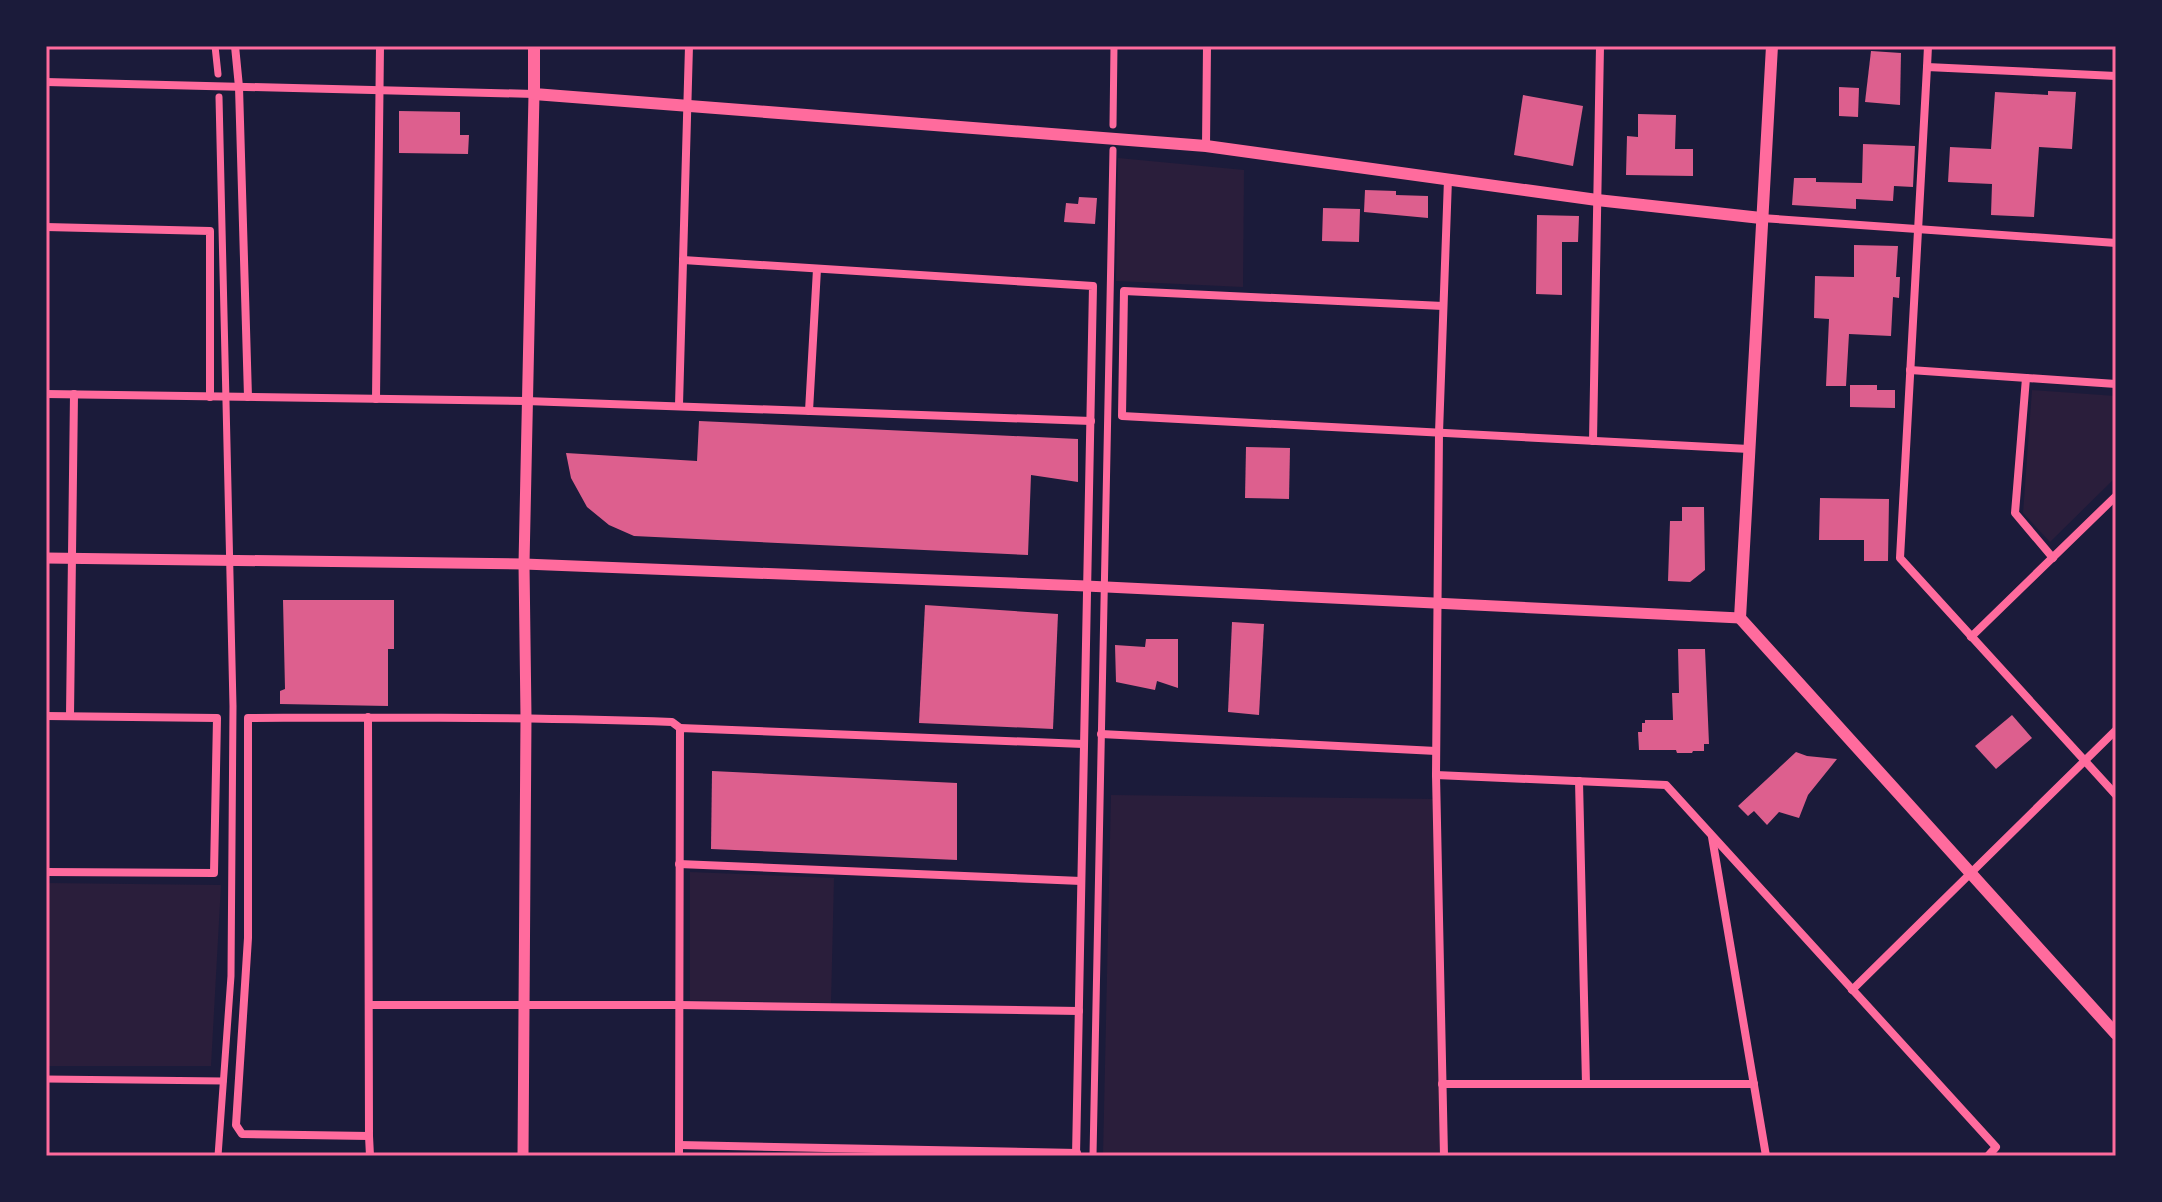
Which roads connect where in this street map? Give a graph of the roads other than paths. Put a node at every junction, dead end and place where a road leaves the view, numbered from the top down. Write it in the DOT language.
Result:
graph roads {
  1 [pos="215,46"];
  2 [pos="235,46"];
  3 [pos="380,46"];
  4 [pos="534,46"];
  5 [pos="689,46"];
  6 [pos="1114,46"];
  7 [pos="1207,46"];
  8 [pos="1600,46"];
  9 [pos="1772,46"];
  10 [pos="1928,46"];
  11 [pos="1927,67"];
  12 [pos="218,74"];
  13 [pos="2116,76"];
  14 [pos="46,82"];
  15 [pos="239,87"];
  16 [pos="379,91"];
  17 [pos="534,94"];
  18 [pos="219,97"];
  19 [pos="687,106"];
  20 [pos="1113,125"];
  21 [pos="1206,146"];
  22 [pos="1113,150"];
  23 [pos="1448,179"];
  24 [pos="1597,200"];
  25 [pos="1761,218"];
  26 [pos="46,227"];
  27 [pos="1917,230"];
  28 [pos="2116,243"];
  29 [pos="683,260"];
  30 [pos="817,269"];
  31 [pos="1443,306"];
  32 [pos="1910,370"];
  33 [pos="2026,378"];
  34 [pos="2116,384"];
  35 [pos="46,394"];
  36 [pos="74,394"];
  37 [pos="210,397"];
  38 [pos="225,397"];
  39 [pos="248,397"];
  40 [pos="376,399"];
  41 [pos="526,401"];
  42 [pos="679,405"];
  43 [pos="809,411"];
  44 [pos="1091,421"];
  45 [pos="1439,433"];
  46 [pos="1593,441"];
  47 [pos="1749,449"];
  48 [pos="2116,496"];
  49 [pos="46,558"];
  50 [pos="73,558"];
  51 [pos="2053,558"];
  52 [pos="228,560"];
  53 [pos="524,564"];
  54 [pos="1086,586"];
  55 [pos="1104,587"];
  56 [pos="1439,604"];
  57 [pos="1740,618"];
  58 [pos="1971,637"];
  59 [pos="46,716"];
  60 [pos="70,716"];
  61 [pos="368,717"];
  62 [pos="526,717"];
  63 [pos="680,728"];
  64 [pos="2116,730"];
  65 [pos="1101,734"];
  66 [pos="1083,744"];
  67 [pos="1436,751"];
  68 [pos="2085,760"];
  69 [pos="1436,775"];
  70 [pos="1579,781"];
  71 [pos="2116,795"];
  72 [pos="1712,836"];
  73 [pos="679,864"];
  74 [pos="46,872"];
  75 [pos="1970,875"];
  76 [pos="1081,881"];
  77 [pos="1852,990"];
  78 [pos="523,1004"];
  79 [pos="369,1005"];
  80 [pos="679,1005"];
  81 [pos="1079,1011"];
  82 [pos="2116,1034"];
  83 [pos="46,1079"];
  84 [pos="223,1081"];
  85 [pos="1442,1084"];
  86 [pos="1586,1084"];
  87 [pos="1754,1084"];
  88 [pos="369,1136"];
  89 [pos="679,1145"];
  90 [pos="1076,1155"];
  91 [pos="218,1156"];
  92 [pos="370,1156"];
  93 [pos="523,1156"];
  94 [pos="679,1156"];
  95 [pos="1093,1156"];
  96 [pos="1444,1156"];
  97 [pos="1766,1156"];
  98 [pos="1988,1156"];
  1 -- 12 [label="street"];
  2 -- 15 [label="street"];
  3 -- 16 [label="street"];
  4 -- 17 [label="main road"];
  5 -- 19 [label="street"];
  6 -- 20 [label="street"];
  7 -- 21 [label="street"];
  8 -- 24 [label="street"];
  9 -- 25 [label="main road"];
  10 -- 11 [label="street"];
  11 -- 13 [label="street"];
  11 -- 27 [label="street"];
  14 -- 15 [label="street"];
  15 -- 16 [label="street"];
  15 -- 39 [label="street"];
  16 -- 17 [label="street"];
  16 -- 40 [label="street"];
  17 -- 19 [label="main road"];
  17 -- 41 [label="street"];
  18 -- 38 [label="street"];
  19 -- 21 [label="main road"];
  19 -- 29 [label="street"];
  21 -- 23 [label="main road"];
  22 -- 55 [label="street"];
  23 -- 24 [label="main road"];
  23 -- 31 [label="street"];
  24 -- 25 [label="main road"];
  24 -- 46 [label="street"];
  25 -- 27 [label="street"];
  25 -- 47 [label="main road"];
  26 -- 37 [label="street"];
  27 -- 28 [label="street"];
  27 -- 32 [label="street"];
  29 -- 30 [label="street"];
  29 -- 42 [label="street"];
  30 -- 43 [label="street"];
  30 -- 44 [label="street"];
  31 -- 45 [label="street"];
  31 -- 45 [label="street"];
  32 -- 33 [label="street"];
  32 -- 58 [label="street"];
  33 -- 34 [label="street"];
  33 -- 51 [label="street"];
  35 -- 36 [label="street"];
  36 -- 37 [label="street"];
  36 -- 50 [label="street"];
  37 -- 38 [label="street"];
  38 -- 39 [label="street"];
  38 -- 52 [label="street"];
  39 -- 40 [label="street"];
  40 -- 41 [label="street"];
  41 -- 42 [label="street"];
  41 -- 53 [label="street"];
  42 -- 43 [label="street"];
  43 -- 44 [label="street"];
  44 -- 54 [label="street"];
  45 -- 46 [label="street"];
  45 -- 56 [label="street"];
  46 -- 47 [label="street"];
  47 -- 57 [label="main road"];
  48 -- 51 [label="street"];
  49 -- 50 [label="street"];
  50 -- 52 [label="street"];
  50 -- 60 [label="street"];
  51 -- 58 [label="street"];
  52 -- 53 [label="street"];
  52 -- 84 [label="street"];
  53 -- 54 [label="street"];
  53 -- 62 [label="street"];
  54 -- 55 [label="street"];
  54 -- 66 [label="street"];
  55 -- 56 [label="street"];
  55 -- 65 [label="street"];
  56 -- 57 [label="street"];
  56 -- 67 [label="street"];
  57 -- 75 [label="main road"];
  58 -- 68 [label="street"];
  59 -- 60 [label="street"];
  60 -- 74 [label="street"];
  61 -- 62 [label="street"];
  61 -- 79 [label="street"];
  61 -- 88 [label="street"];
  62 -- 63 [label="street"];
  62 -- 78 [label="street"];
  63 -- 66 [label="street"];
  63 -- 73 [label="street"];
  64 -- 68 [label="street"];
  65 -- 67 [label="street"];
  65 -- 95 [label="street"];
  66 -- 76 [label="street"];
  67 -- 69 [label="street"];
  68 -- 71 [label="street"];
  68 -- 75 [label="street"];
  69 -- 70 [label="street"];
  69 -- 85 [label="street"];
  70 -- 72 [label="street"];
  70 -- 86 [label="street"];
  72 -- 77 [label="street"];
  72 -- 87 [label="street"];
  73 -- 76 [label="street"];
  73 -- 80 [label="street"];
  75 -- 77 [label="street"];
  75 -- 82 [label="main road"];
  76 -- 81 [label="street"];
  77 -- 98 [label="street"];
  78 -- 79 [label="street"];
  78 -- 80 [label="street"];
  78 -- 93 [label="street"];
  79 -- 88 [label="street"];
  80 -- 81 [label="street"];
  80 -- 89 [label="street"];
  81 -- 90 [label="street"];
  83 -- 84 [label="street"];
  84 -- 91 [label="street"];
  85 -- 86 [label="street"];
  85 -- 96 [label="street"];
  86 -- 87 [label="street"];
  87 -- 97 [label="street"];
  88 -- 92 [label="street"];
  89 -- 90 [label="street"];
  89 -- 94 [label="street"];
}
